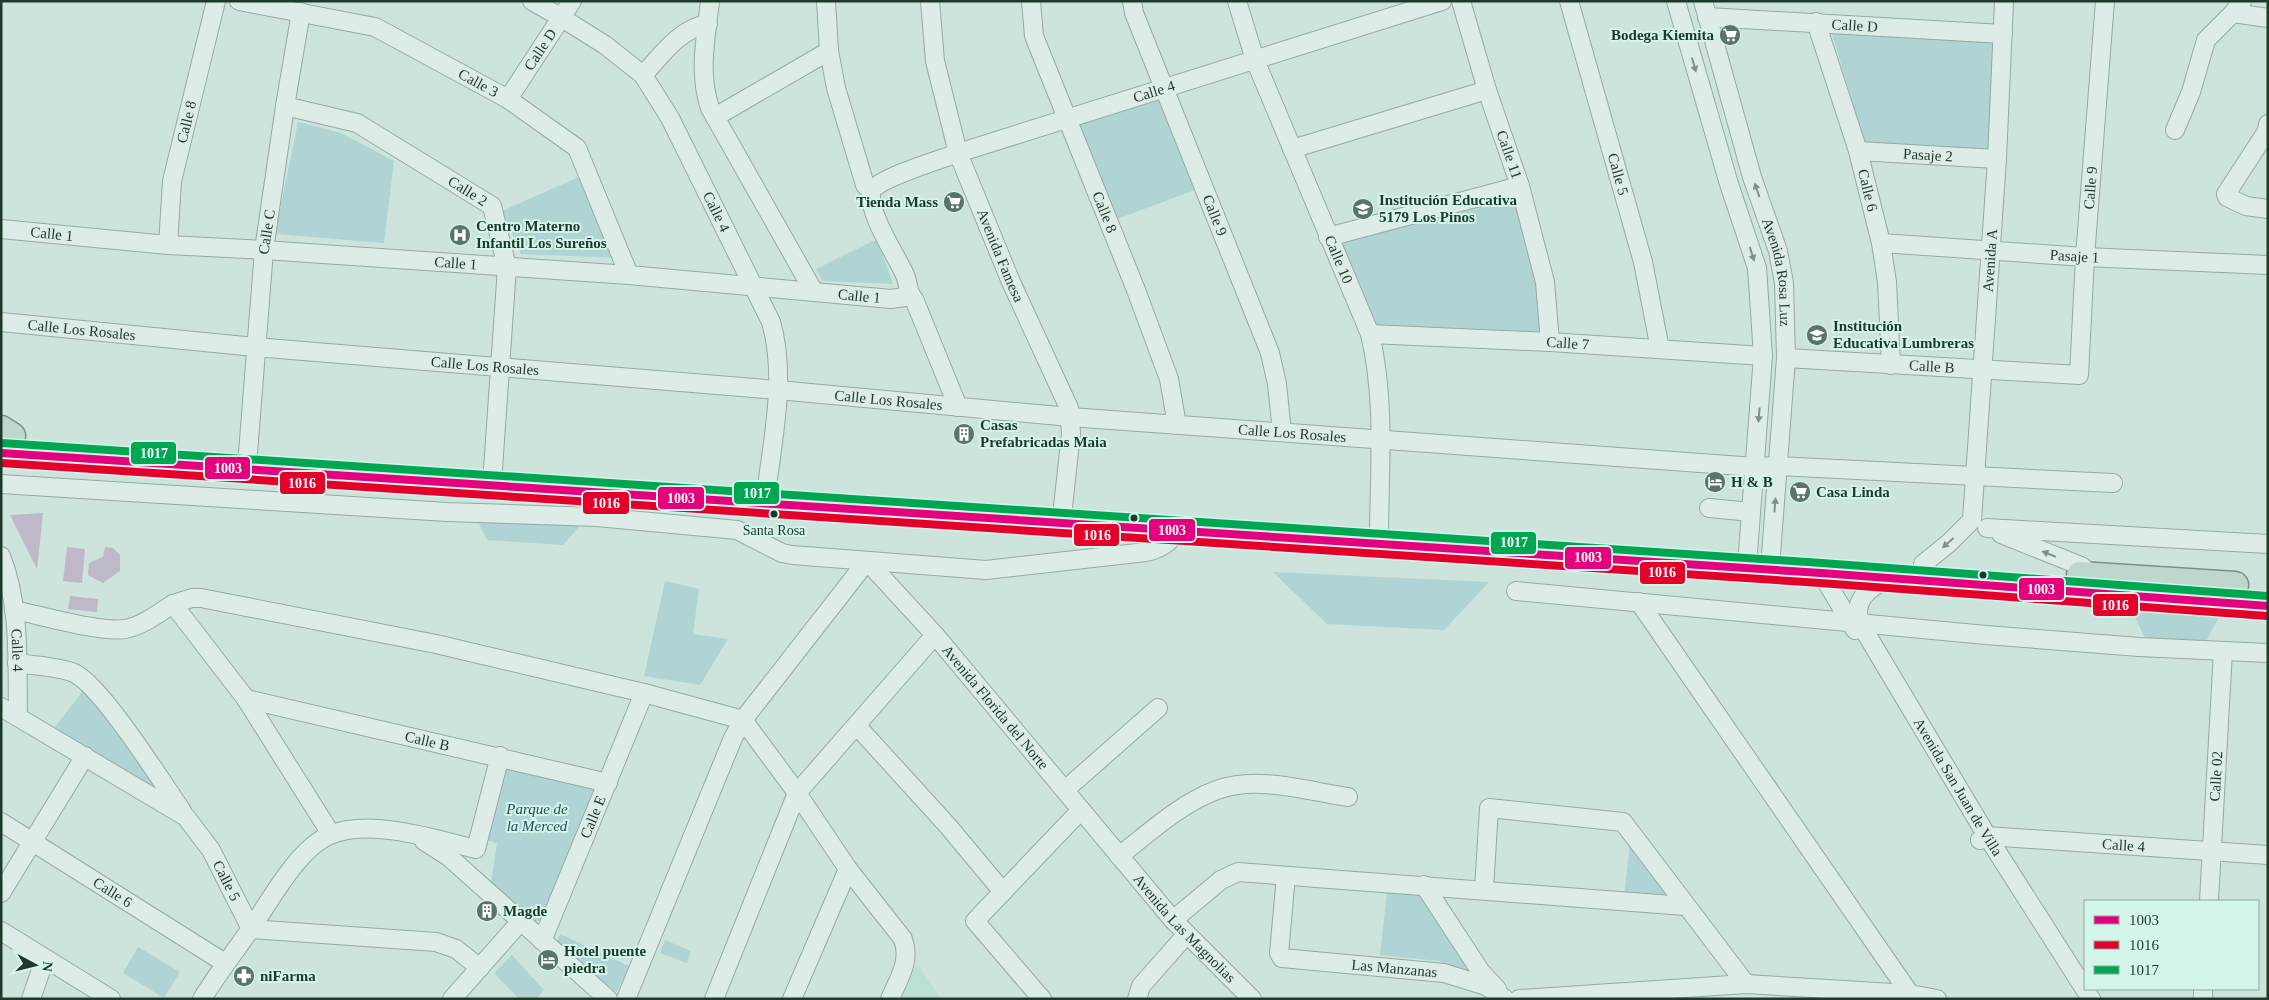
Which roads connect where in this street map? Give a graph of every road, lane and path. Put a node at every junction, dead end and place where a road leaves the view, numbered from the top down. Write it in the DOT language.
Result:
graph roads {
  1 [pos="216,1"];
  2 [pos="239,1"];
  3 [pos="532,1"];
  4 [pos="572,1"];
  5 [pos="710,1"];
  6 [pos="826,1"];
  7 [pos="930,1"];
  8 [pos="1030,1"];
  9 [pos="1132,1"];
  10 [pos="1237,1"];
  11 [pos="1442,1"];
  12 [pos="1461,1"];
  13 [pos="1569,1"];
  14 [pos="1676,1"];
  15 [pos="2004,1"];
  16 [pos="2105,1"];
  17 [pos="2238,7"];
  18 [pos="1705,9"];
  19 [pos="301,12"];
  20 [pos="562,18"];
  21 [pos="2268,18"];
  22 [pos="1816,22"];
  23 [pos="708,24"];
  24 [pos="2003,34"];
  25 [pos="829,51"];
  26 [pos="1255,60"];
  27 [pos="643,75"];
  28 [pos="1163,89"];
  29 [pos="1487,90"];
  30 [pos="508,99"];
  31 [pos="285,106"];
  32 [pos="715,117"];
  33 [pos="1066,120"];
  34 [pos="2268,124"];
  35 [pos="2174,130"];
  36 [pos="1292,149"];
  37 [pos="1858,151"];
  38 [pos="958,154"];
  39 [pos="1997,159"];
  40 [pos="1520,186"];
  41 [pos="871,191"];
  42 [pos="2268,209"];
  43 [pos="1,229"];
  44 [pos="1328,237"];
  45 [pos="1881,243"];
  46 [pos="168,245"];
  47 [pos="264,250"];
  48 [pos="1990,250"];
  49 [pos="2085,257"];
  50 [pos="2268,265"];
  51 [pos="507,267"];
  52 [pos="629,275"];
  53 [pos="752,286"];
  54 [pos="814,292"];
  55 [pos="908,293"];
  56 [pos="1,322"];
  57 [pos="1370,334"];
  58 [pos="1550,342"];
  59 [pos="255,347"];
  60 [pos="1660,349"];
  61 [pos="1763,356"];
  62 [pos="1786,358"];
  63 [pos="1891,365"];
  64 [pos="500,366"];
  65 [pos="1983,371"];
  66 [pos="2079,375"];
  67 [pos="778,390"];
  68 [pos="958,407"];
  69 [pos="1070,417"];
  70 [pos="1177,425"];
  71 [pos="1282,432"];
  72 [pos="4,438"];
  73 [pos="1380,441"];
  74 [pos="248,453"];
  75 [pos="1778,466"];
  76 [pos="1755,467"];
  77 [pos="493,469"];
  78 [pos="1974,475"];
  79 [pos="2113,482"];
  80 [pos="1,484"];
  81 [pos="767,486"];
  82 [pos="1063,507"];
  83 [pos="1708,508"];
  84 [pos="1752,512"];
  85 [pos="1979,524"];
  86 [pos="1379,528"];
  87 [pos="1178,532"];
  88 [pos="2268,544"];
  89 [pos="1760,553"];
  90 [pos="1,556"];
  91 [pos="867,561"];
  92 [pos="1923,564"];
  93 [pos="1821,573"];
  94 [pos="2092,575"];
  95 [pos="1887,578"];
  96 [pos="2268,587"];
  97 [pos="1516,590"];
  98 [pos="1639,602"];
  99 [pos="173,604"];
  100 [pos="2268,606"];
  101 [pos="14,610"];
  102 [pos="1856,624"];
  103 [pos="935,635"];
  104 [pos="2223,651"];
  105 [pos="2268,653"];
  106 [pos="17,663"];
  107 [pos="644,693"];
  108 [pos="246,699"];
  109 [pos="1,706"];
  110 [pos="1158,708"];
  111 [pos="18,717"];
  112 [pos="743,720"];
  113 [pos="857,726"];
  114 [pos="85,756"];
  115 [pos="500,756"];
  116 [pos="608,782"];
  117 [pos="1065,790"];
  118 [pos="797,793"];
  119 [pos="1348,797"];
  120 [pos="1081,810"];
  121 [pos="186,817"];
  122 [pos="1,822"];
  123 [pos="406,831"];
  124 [pos="331,834"];
  125 [pos="1983,838"];
  126 [pos="32,842"];
  127 [pos="2212,850"];
  128 [pos="2268,854"];
  129 [pos="1119,856"];
  130 [pos="848,869"];
  131 [pos="1286,876"];
  132 [pos="1424,885"];
  133 [pos="1484,890"];
  134 [pos="1003,892"];
  135 [pos="1,893"];
  136 [pos="2208,900"];
  137 [pos="1685,906"];
  138 [pos="1173,920"];
  139 [pos="520,922"];
  140 [pos="251,929"];
  141 [pos="1,931"];
  142 [pos="1186,935"];
  143 [pos="542,941"];
  144 [pos="1,945"];
  145 [pos="225,963"];
  146 [pos="480,968"];
  147 [pos="41,970"];
  148 [pos="1746,984"];
  149 [pos="2084,990"];
  150 [pos="1673,994"];
  151 [pos="1910,994"];
  152 [pos="31,999"];
  153 [pos="89,999"];
  154 [pos="111,999"];
  155 [pos="202,999"];
  156 [pos="452,999"];
  157 [pos="608,999"];
  158 [pos="626,999"];
  159 [pos="714,999"];
  160 [pos="792,999"];
  161 [pos="890,999"];
  162 [pos="1042,999"];
  163 [pos="1138,999"];
  164 [pos="1252,999"];
  165 [pos="1505,999"];
  166 [pos="1520,999"];
  167 [pos="1937,999"];
  168 [pos="2079,999"];
  1 -- 46 [label="street, Calle 8"];
  2 -- 19 [label="street, Calle 3"];
  3 -- 20 [label="street, Calle 4"];
  4 -- 20 [label="street, Calle D"];
  5 -- 23 [label="street"];
  6 -- 25 [label="street"];
  7 -- 38 [label="street, Avenida Famesa"];
  8 -- 33 [label="street, Calle 8"];
  9 -- 28 [label="street, Calle 9"];
  10 -- 26 [label="street, Calle 10"];
  11 -- 26 [label="street, Calle 4"];
  12 -- 29 [label="street, Calle 11"];
  13 -- 60 [label="street, Calle 5"];
  14 -- 61 [label="street, Avenida Rosa Luz, one-way"];
  15 -- 24 [label="street, Avenida A"];
  16 -- 49 [label="street, Calle 9"];
  17 -- 21 [label="street"];
  17 -- 35 [label="street"];
  18 -- 22 [label="street, Calle D"];
  62 -- 18 [label="street, Avenida Rosa Luz, one-way"];
  19 -- 30 [label="street, Calle 3"];
  19 -- 31 [label="street, Calle C"];
  20 -- 27 [label="street, Calle 4"];
  20 -- 30 [label="street, Calle D"];
  22 -- 24 [label="street, Calle D"];
  22 -- 37 [label="street, Calle 6"];
  23 -- 27 [label="street"];
  23 -- 32 [label="street"];
  24 -- 39 [label="street, Avenida A"];
  25 -- 32 [label="street"];
  25 -- 41 [label="street"];
  26 -- 28 [label="street, Calle 4"];
  26 -- 36 [label="street, Calle 10"];
  27 -- 53 [label="street, Calle 4"];
  28 -- 33 [label="street, Calle 4"];
  28 -- 71 [label="street, Calle 9"];
  29 -- 36 [label="street"];
  29 -- 40 [label="street, Calle 11"];
  30 -- 52 [label="street, Calle 3"];
  31 -- 47 [label="street, Calle C"];
  31 -- 51 [label="street, Calle 2"];
  32 -- 54 [label="street"];
  33 -- 38 [label="street, Calle 4"];
  33 -- 70 [label="street, Calle 8"];
  34 -- 42 [label="street"];
  36 -- 44 [label="street, Calle 10"];
  37 -- 39 [label="street, Pasaje 2"];
  37 -- 45 [label="street, Calle 6"];
  38 -- 41 [label="street, Calle 4"];
  38 -- 69 [label="street, Avenida Famesa"];
  39 -- 48 [label="street, Avenida A"];
  40 -- 44 [label="street"];
  40 -- 58 [label="street, Calle 11"];
  41 -- 55 [label="street"];
  43 -- 46 [label="street, Calle 1"];
  44 -- 57 [label="street, Calle 10"];
  45 -- 48 [label="street, Pasaje 1"];
  45 -- 63 [label="street, Calle 6"];
  46 -- 47 [label="street, Calle 1"];
  47 -- 51 [label="street, Calle 1"];
  47 -- 59 [label="street, Calle C"];
  48 -- 49 [label="street, Pasaje 1"];
  48 -- 65 [label="street, Avenida A"];
  49 -- 50 [label="street, Pasaje 1"];
  49 -- 66 [label="street, Calle 9"];
  51 -- 52 [label="street, Calle 1"];
  51 -- 64 [label="street, Calle 2"];
  52 -- 53 [label="street, Calle 1"];
  53 -- 54 [label="street, Calle 1"];
  53 -- 67 [label="street, Calle 4"];
  54 -- 55 [label="street, Calle 1"];
  55 -- 68 [label="street"];
  56 -- 59 [label="street, Calle Los Rosales"];
  57 -- 58 [label="street, Calle 7"];
  57 -- 73 [label="street, Calle 10"];
  58 -- 60 [label="street, Calle 7"];
  59 -- 64 [label="street, Calle Los Rosales"];
  59 -- 74 [label="street, Calle C"];
  60 -- 61 [label="street, Calle 7"];
  61 -- 76 [label="street, Avenida Rosa Luz, one-way"];
  62 -- 63 [label="street, Calle B"];
  62 -- 75 [label="street, Avenida Rosa Luz"];
  63 -- 65 [label="street, Calle B"];
  64 -- 67 [label="street, Calle Los Rosales"];
  64 -- 77 [label="street, Calle 2"];
  65 -- 66 [label="street, Calle B"];
  65 -- 78 [label="street, Avenida A"];
  67 -- 68 [label="street, Calle Los Rosales"];
  67 -- 81 [label="street, Calle 4"];
  68 -- 69 [label="street, Calle Los Rosales"];
  69 -- 70 [label="street, Calle Los Rosales"];
  69 -- 82 [label="street, Avenida Famesa"];
  70 -- 71 [label="street, Calle Los Rosales"];
  71 -- 73 [label="street, Calle Los Rosales"];
  72 -- 74 [label="highway"];
  72 -- 87 [label="highway"];
  73 -- 76 [label="street, Calle Los Rosales"];
  73 -- 86 [label="street, Calle 10"];
  74 -- 77 [label="highway"];
  75 -- 76 [label="street, Calle Los Rosales"];
  75 -- 78 [label="street, Calle Los Rosales"];
  89 -- 75 [label="street, Avenida Rosa Luz, one-way"];
  76 -- 84 [label="street, Avenida Rosa Luz"];
  77 -- 81 [label="highway"];
  78 -- 79 [label="street, Calle Los Rosales"];
  78 -- 85 [label="street, Avenida A"];
  80 -- 91 [label="street"];
  81 -- 82 [label="highway"];
  82 -- 86 [label="highway"];
  83 -- 84 [label="street"];
  84 -- 89 [label="street, Avenida Rosa Luz"];
  85 -- 88 [label="street"];
  85 -- 92 [label="street, one-way"];
  94 -- 85 [label="street, one-way"];
  86 -- 89 [label="highway"];
  87 -- 91 [label="street"];
  87 -- 93 [label="highway"];
  89 -- 92 [label="highway"];
  90 -- 101 [label="street, Calle 4"];
  91 -- 103 [label="street, Avenida Florida del Norte"];
  91 -- 112 [label="street"];
  92 -- 94 [label="highway"];
  93 -- 95 [label="highway"];
  93 -- 102 [label="street, Avenida San Juan de Villa"];
  94 -- 96 [label="highway"];
  95 -- 100 [label="highway"];
  95 -- 102 [label="street"];
  97 -- 98 [label="street"];
  98 -- 102 [label="street"];
  98 -- 151 [label="street"];
  99 -- 101 [label="street"];
  99 -- 107 [label="street"];
  99 -- 108 [label="street"];
  101 -- 106 [label="street, Calle 4"];
  102 -- 104 [label="street"];
  102 -- 125 [label="street, Avenida San Juan de Villa"];
  103 -- 113 [label="street"];
  103 -- 117 [label="street, Avenida Florida del Norte"];
  104 -- 105 [label="street"];
  104 -- 127 [label="street, Calle 02"];
  106 -- 111 [label="street, Calle 4"];
  106 -- 121 [label="street"];
  107 -- 112 [label="street"];
  107 -- 116 [label="street, Calle E"];
  108 -- 115 [label="street, Calle B"];
  108 -- 124 [label="street"];
  109 -- 111 [label="street, Calle 5"];
  110 -- 117 [label="street"];
  111 -- 114 [label="street, Calle 5"];
  112 -- 118 [label="street"];
  112 -- 158 [label="street"];
  113 -- 118 [label="street"];
  113 -- 134 [label="street"];
  114 -- 121 [label="street, Calle 5"];
  114 -- 126 [label="street"];
  115 -- 116 [label="street, Calle B"];
  115 -- 123 [label="street"];
  116 -- 143 [label="street, Calle E"];
  117 -- 120 [label="street, Avenida Florida del Norte"];
  118 -- 130 [label="street"];
  118 -- 159 [label="street"];
  119 -- 129 [label="street"];
  120 -- 129 [label="street, Avenida Florida del Norte"];
  120 -- 134 [label="street"];
  121 -- 140 [label="street, Calle 5"];
  122 -- 126 [label="street, Calle 6"];
  123 -- 124 [label="street"];
  123 -- 139 [label="street"];
  124 -- 140 [label="street"];
  125 -- 127 [label="street, Calle 4"];
  125 -- 149 [label="street, Avenida San Juan de Villa"];
  125 -- 168 [label="street, Avenida San Juan de Villa"];
  126 -- 135 [label="street"];
  126 -- 145 [label="street, Calle 6"];
  127 -- 128 [label="street, Calle 4"];
  127 -- 136 [label="street, Calle 02"];
  129 -- 138 [label="street, Avenida Las Magnolias"];
  130 -- 160 [label="street"];
  130 -- 161 [label="street"];
  131 -- 132 [label="street"];
  131 -- 138 [label="street"];
  131 -- 165 [label="street, Las Manzanas"];
  132 -- 133 [label="street"];
  132 -- 165 [label="street"];
  133 -- 137 [label="street"];
  133 -- 137 [label="street"];
  134 -- 162 [label="street"];
  137 -- 148 [label="street"];
  138 -- 142 [label="street, Avenida Las Magnolias"];
  139 -- 143 [label="street"];
  139 -- 146 [label="street"];
  140 -- 145 [label="street"];
  140 -- 146 [label="street"];
  141 -- 154 [label="street"];
  142 -- 163 [label="street"];
  142 -- 164 [label="street, Avenida Las Magnolias"];
  143 -- 157 [label="street"];
  144 -- 147 [label="street"];
  145 -- 155 [label="street"];
  146 -- 156 [label="street"];
  147 -- 152 [label="street"];
  147 -- 153 [label="street"];
  148 -- 150 [label="street"];
  148 -- 151 [label="street"];
  150 -- 166 [label="street"];
  151 -- 167 [label="street"];
}
